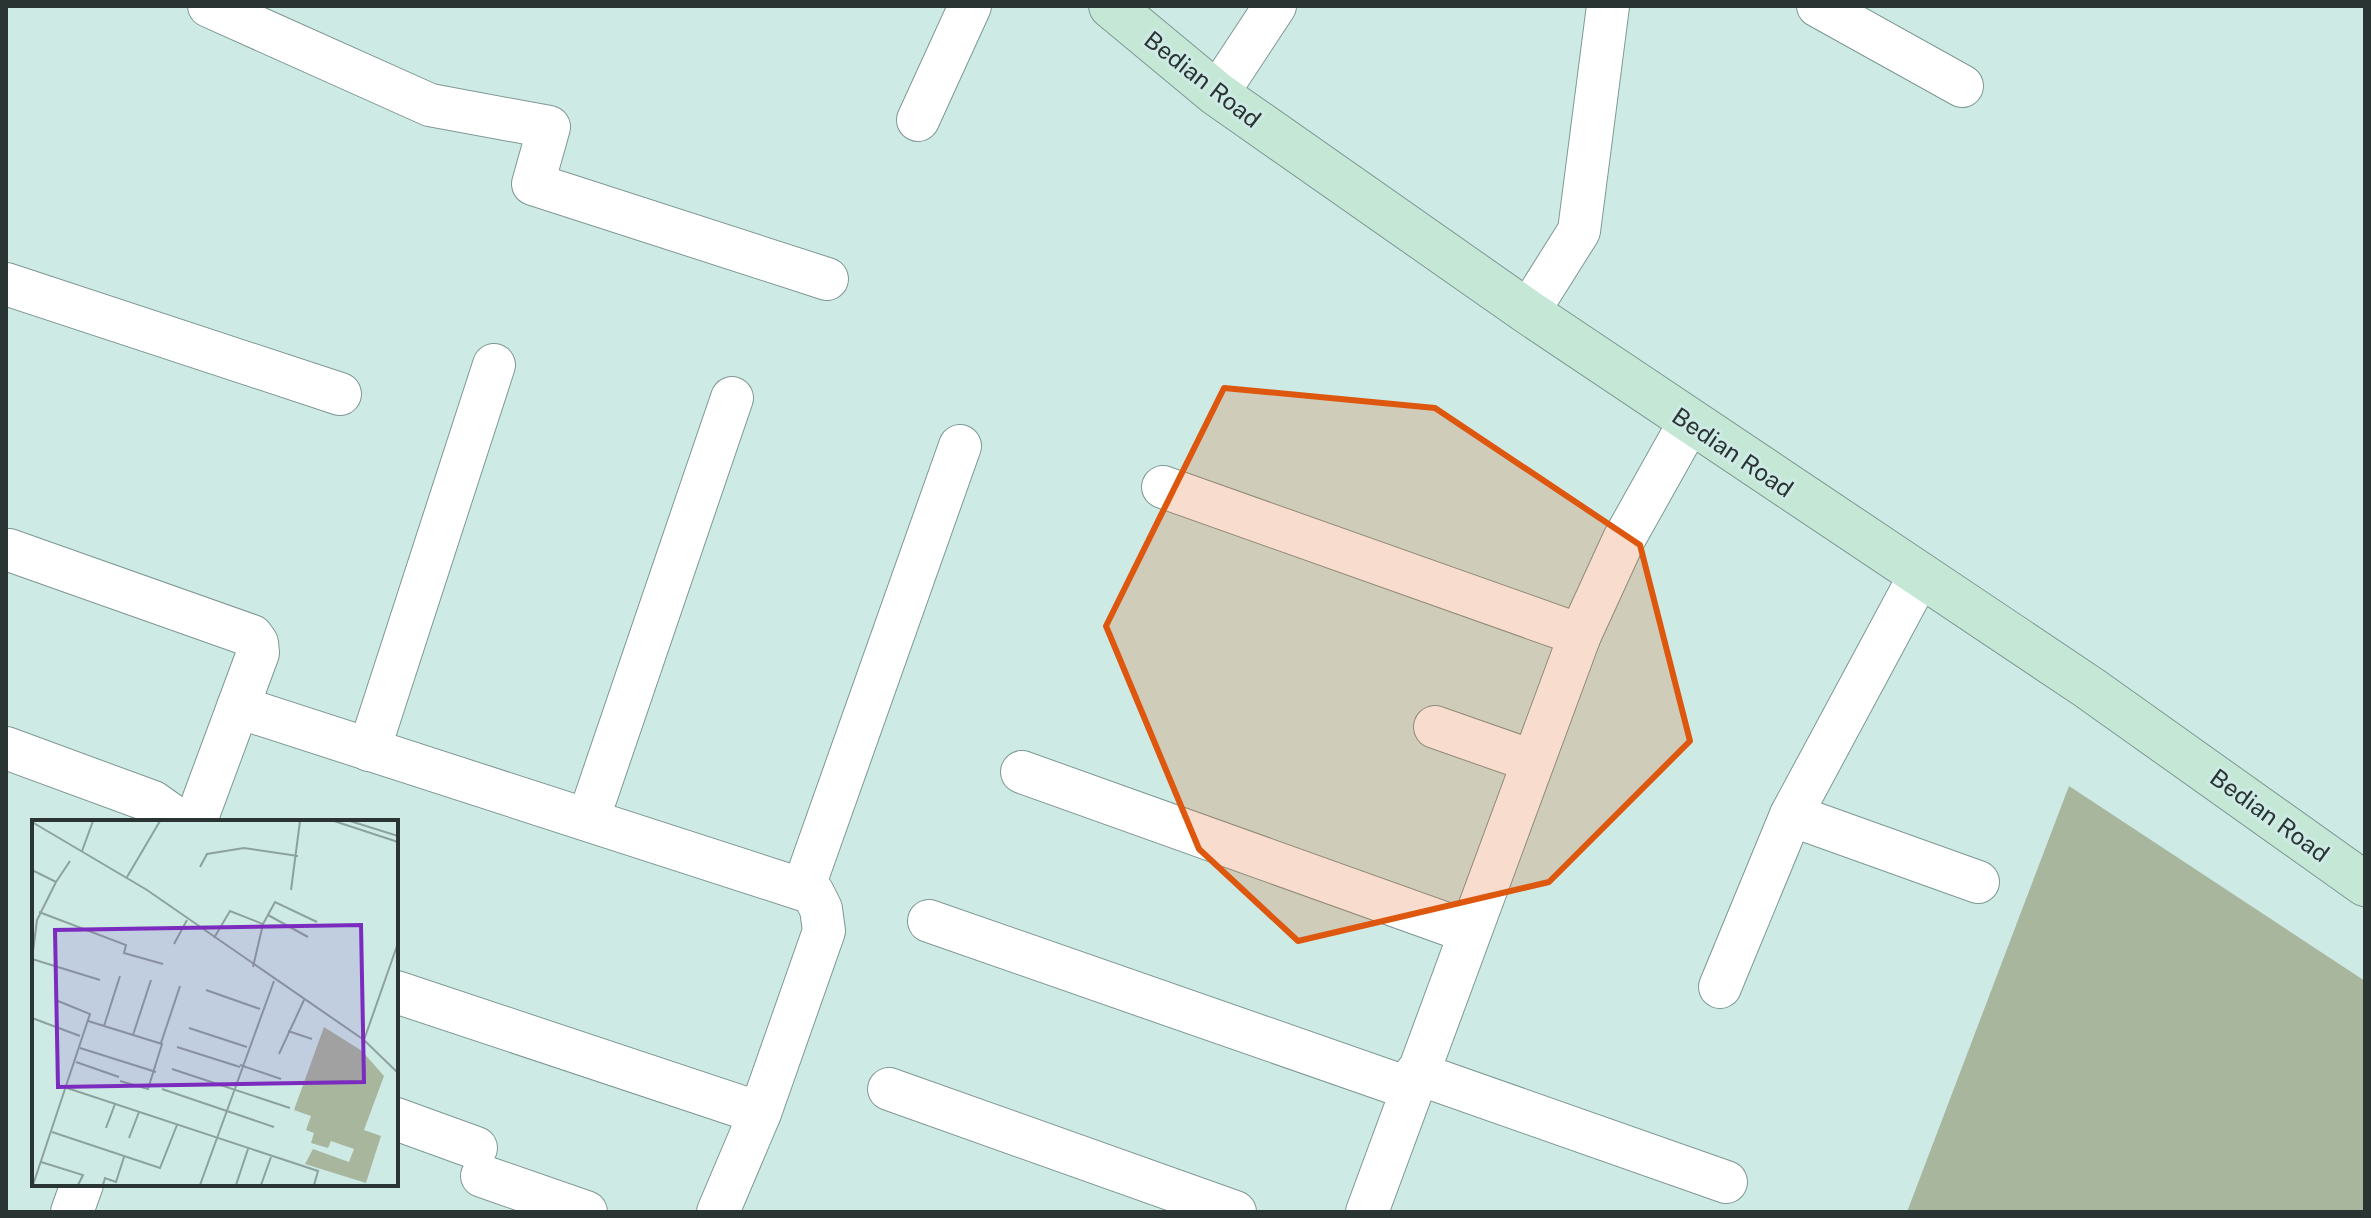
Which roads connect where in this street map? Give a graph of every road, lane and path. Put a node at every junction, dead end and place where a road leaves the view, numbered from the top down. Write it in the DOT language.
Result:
graph roads {
  1 [pos="209,6"];
  2 [pos="970,6"];
  3 [pos="1111,6"];
  4 [pos="1275,6"];
  5 [pos="1608,6"];
  6 [pos="1818,6"];
  7 [pos="1962,86"];
  8 [pos="1217,94"];
  9 [pos="918,120"];
  10 [pos="827,279"];
  11 [pos="6,284"];
  12 [pos="1528,312"];
  13 [pos="494,365"];
  14 [pos="340,394"];
  15 [pos="732,398"];
  16 [pos="1689,423"];
  17 [pos="960,446"];
  18 [pos="1163,487"];
  19 [pos="9,550"];
  20 [pos="1920,575"];
  21 [pos="1580,635"];
  22 [pos="238,707"];
  23 [pos="1435,727"];
  24 [pos="6,748"];
  25 [pos="369,750"];
  26 [pos="1532,761"];
  27 [pos="1022,772"];
  28 [pos="1791,815"];
  29 [pos="178,820"];
  30 [pos="186,820"];
  31 [pos="588,820"];
  32 [pos="1978,882"];
  33 [pos="2365,884"];
  34 [pos="803,889"];
  35 [pos="929,921"];
  36 [pos="1469,932"];
  37 [pos="1720,987"];
  38 [pos="398,993"];
  39 [pos="1413,1081"];
  40 [pos="889,1089"];
  41 [pos="760,1113"];
  42 [pos="398,1120"];
  43 [pos="1726,1182"];
  44 [pos="81,1186"];
  45 [pos="72,1212"];
  46 [pos="586,1212"];
  47 [pos="718,1212"];
  48 [pos="1235,1212"];
  49 [pos="1367,1212"];
  1 -- 10 [label="street"];
  2 -- 9 [label="street"];
  3 -- 8 [label="main road, Bedian Road"];
  4 -- 8 [label="street"];
  5 -- 12 [label="street"];
  6 -- 7 [label="street"];
  8 -- 12 [label="main road, Bedian Road"];
  11 -- 14 [label="street"];
  12 -- 16 [label="main road, Bedian Road"];
  13 -- 25 [label="street"];
  15 -- 31 [label="street"];
  16 -- 20 [label="main road, Bedian Road"];
  16 -- 21 [label="street"];
  17 -- 34 [label="street"];
  18 -- 21 [label="street"];
  19 -- 22 [label="street"];
  20 -- 28 [label="street"];
  20 -- 33 [label="main road, Bedian Road"];
  21 -- 26 [label="street"];
  22 -- 25 [label="street"];
  22 -- 30 [label="street"];
  23 -- 26 [label="street"];
  24 -- 29 [label="street"];
  25 -- 31 [label="street"];
  26 -- 36 [label="street"];
  27 -- 36 [label="street"];
  28 -- 32 [label="street"];
  28 -- 37 [label="street"];
  31 -- 34 [label="street"];
  34 -- 41 [label="street"];
  35 -- 39 [label="street"];
  36 -- 39 [label="street"];
  38 -- 41 [label="street"];
  39 -- 43 [label="street"];
  39 -- 49 [label="street"];
  40 -- 48 [label="street"];
  41 -- 47 [label="street"];
  42 -- 46 [label="street"];
  44 -- 45 [label="street"];
}
